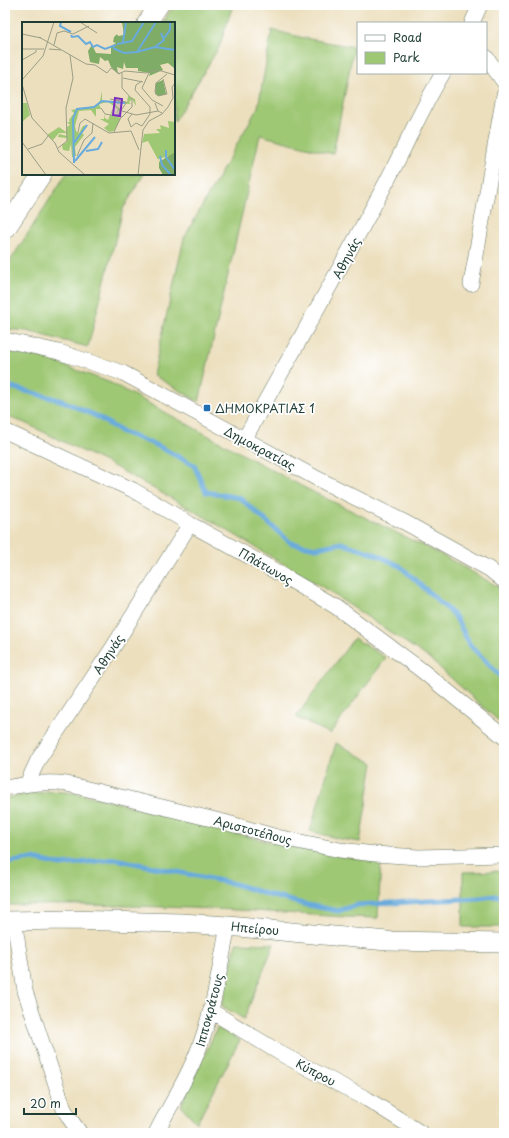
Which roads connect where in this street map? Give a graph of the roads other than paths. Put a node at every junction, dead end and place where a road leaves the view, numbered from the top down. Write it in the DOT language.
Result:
graph roads {
  1 [pos="159,5"];
  2 [pos="480,5"];
  3 [pos="148,22"];
  4 [pos="472,22"];
  5 [pos="487,58"];
  6 [pos="442,74"];
  7 [pos="504,82"];
  8 [pos="504,95"];
  9 [pos="41,175"];
  10 [pos="5,230"];
  11 [pos="471,284"];
  12 [pos="5,340"];
  13 [pos="5,431"];
  14 [pos="244,440"];
  15 [pos="190,524"];
  16 [pos="503,576"];
  17 [pos="504,737"];
  18 [pos="27,784"];
  19 [pos="5,788"];
  20 [pos="504,855"];
  21 [pos="9,920"];
  22 [pos="228,926"];
  23 [pos="504,943"];
  24 [pos="210,1011"];
  25 [pos="80,1133"];
  26 [pos="156,1133"];
  27 [pos="421,1133"];
  1 -- 3 [label="street"];
  2 -- 4 [label="street"];
  5 -- 7 [label="street"];
  6 -- 14 [label="street, Αθηνάς"];
  8 -- 11 [label="street"];
  9 -- 10 [label="street"];
  12 -- 14 [label="street, Δημοκρατίας"];
  13 -- 15 [label="street, Πλάτωνος"];
  14 -- 16 [label="street, Δημοκρατίας"];
  15 -- 17 [label="street, Πλάτωνος"];
  15 -- 18 [label="street, Αθηνάς"];
  18 -- 19 [label="street, Αριστοτέλους"];
  18 -- 20 [label="street, Αριστοτέλους"];
  21 -- 22 [label="street, Ηπείρου"];
  21 -- 25 [label="street"];
  22 -- 23 [label="street, Ηπείρου"];
  22 -- 24 [label="street, Ιπποκράτους"];
  24 -- 26 [label="street, Ιπποκράτους"];
  24 -- 27 [label="street, Κύπρου"];
}
